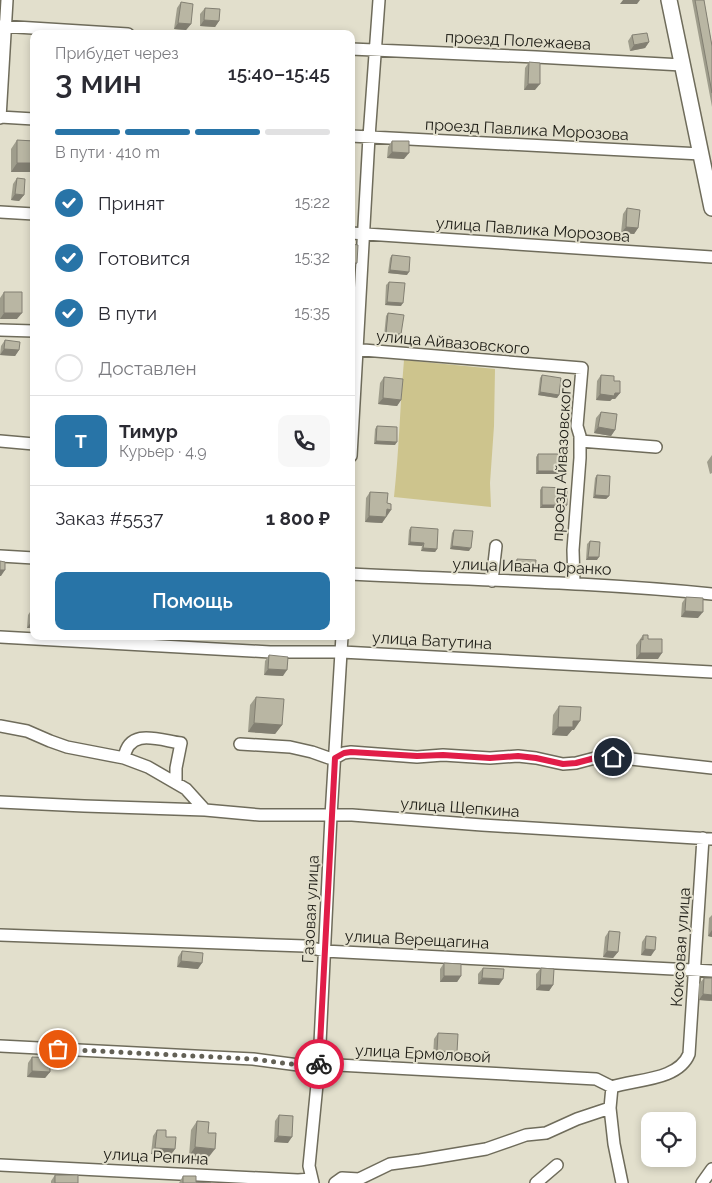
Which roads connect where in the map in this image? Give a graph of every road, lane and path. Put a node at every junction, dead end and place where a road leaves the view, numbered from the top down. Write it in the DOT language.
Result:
graph roads {
  1 [pos="7,0"];
  2 [pos="379,0"];
  3 [pos="669,0"];
  4 [pos="2,26"];
  5 [pos="65,30"];
  6 [pos="355,49"];
  7 [pos="377,50"];
  8 [pos="682,65"];
  9 [pos="0,117"];
  10 [pos="30,119"];
  11 [pos="355,136"];
  12 [pos="369,137"];
  13 [pos="701,154"];
  14 [pos="712,208"];
  15 [pos="0,212"];
  16 [pos="30,214"];
  17 [pos="355,233"];
  18 [pos="364,234"];
  19 [pos="712,257"];
  20 [pos="0,330"];
  21 [pos="30,331"];
  22 [pos="355,338"];
  23 [pos="355,349"];
  24 [pos="582,368"];
  25 [pos="0,441"];
  26 [pos="580,441"];
  27 [pos="30,444"];
  28 [pos="656,447"];
  29 [pos="496,546"];
  30 [pos="0,556"];
  31 [pos="30,558"];
  32 [pos="355,574"];
  33 [pos="492,581"];
  34 [pos="574,583"];
  35 [pos="712,594"];
  36 [pos="0,637"];
  37 [pos="30,638"];
  38 [pos="61,640"];
  39 [pos="342,640"];
  40 [pos="342,652"];
  41 [pos="712,672"];
  42 [pos="0,726"];
  43 [pos="240,744"];
  44 [pos="124,758"];
  45 [pos="335,758"];
  46 [pos="712,768"];
  47 [pos="176,782"];
  48 [pos="0,802"];
  49 [pos="205,810"];
  50 [pos="331,816"];
  51 [pos="708,839"];
  52 [pos="0,934"];
  53 [pos="324,951"];
  54 [pos="694,970"];
  55 [pos="712,971"];
  56 [pos="0,1046"];
  57 [pos="319,1064"];
  58 [pos="612,1087"];
  59 [pos="610,1108"];
  60 [pos="0,1165"];
  61 [pos="557,1165"];
  62 [pos="712,1170"];
  63 [pos="297,1181"];
  64 [pos="312,1181"];
  65 [pos="335,1183"];
  66 [pos="536,1183"];
  67 [pos="622,1183"];
  68 [pos="702,1183"];
  1 -- 4 [label="street"];
  2 -- 7 [label="street"];
  3 -- 8 [label="main road"];
  4 -- 5 [label="street"];
  4 -- 9 [label="street"];
  6 -- 7 [label="street, проезд Полежаева"];
  7 -- 8 [label="street, проезд Полежаева"];
  7 -- 12 [label="street"];
  8 -- 13 [label="main road"];
  9 -- 10 [label="street"];
  11 -- 12 [label="street, проезд Павлика Морозова"];
  12 -- 13 [label="street, проезд Павлика Морозова"];
  12 -- 18 [label="street"];
  13 -- 14 [label="main road"];
  15 -- 16 [label="street"];
  17 -- 18 [label="street, улица Павлика Морозова"];
  18 -- 19 [label="street, улица Павлика Морозова"];
  18 -- 22 [label="street"];
  20 -- 21 [label="street"];
  23 -- 24 [label="street, улица Айвазовского"];
  24 -- 26 [label="street, проезд Айвазовского"];
  25 -- 27 [label="street"];
  26 -- 28 [label="street"];
  26 -- 34 [label="street, проезд Айвазовского"];
  29 -- 33 [label="street"];
  30 -- 31 [label="street"];
  32 -- 33 [label="street, улица Ивана Франко"];
  33 -- 34 [label="street, улица Ивана Франко"];
  34 -- 35 [label="street, улица Ивана Франко"];
  36 -- 37 [label="street, улица Ватутина"];
  38 -- 40 [label="street, улица Ватутина"];
  39 -- 40 [label="street, Газовая улица"];
  40 -- 41 [label="street, улица Ватутина"];
  40 -- 45 [label="street, Газовая улица"];
  42 -- 44 [label="street"];
  43 -- 45 [label="street"];
  44 -- 47 [label="street"];
  44 -- 47 [label="street"];
  45 -- 46 [label="street"];
  45 -- 50 [label="street, Газовая улица"];
  47 -- 49 [label="street"];
  48 -- 49 [label="street, улица Щепкина"];
  49 -- 50 [label="street, улица Щепкина"];
  50 -- 51 [label="street, улица Щепкина"];
  50 -- 53 [label="street, Газовая улица"];
  51 -- 54 [label="street, Коксовая улица"];
  52 -- 53 [label="street, улица Верещагина"];
  53 -- 54 [label="street, улица Верещагина"];
  53 -- 57 [label="street, Газовая улица"];
  54 -- 55 [label="street, улица Верещагина"];
  54 -- 58 [label="street, Коксовая улица"];
  56 -- 57 [label="street, улица Ермоловой"];
  57 -- 58 [label="street, улица Ермоловой"];
  57 -- 64 [label="street, Газовая улица"];
  58 -- 59 [label="street"];
  59 -- 65 [label="street"];
  59 -- 67 [label="street"];
  60 -- 63 [label="street, улица Репина"];
  61 -- 66 [label="street"];
  62 -- 68 [label="street"];
  63 -- 64 [label="street, улица Репина"];
}
